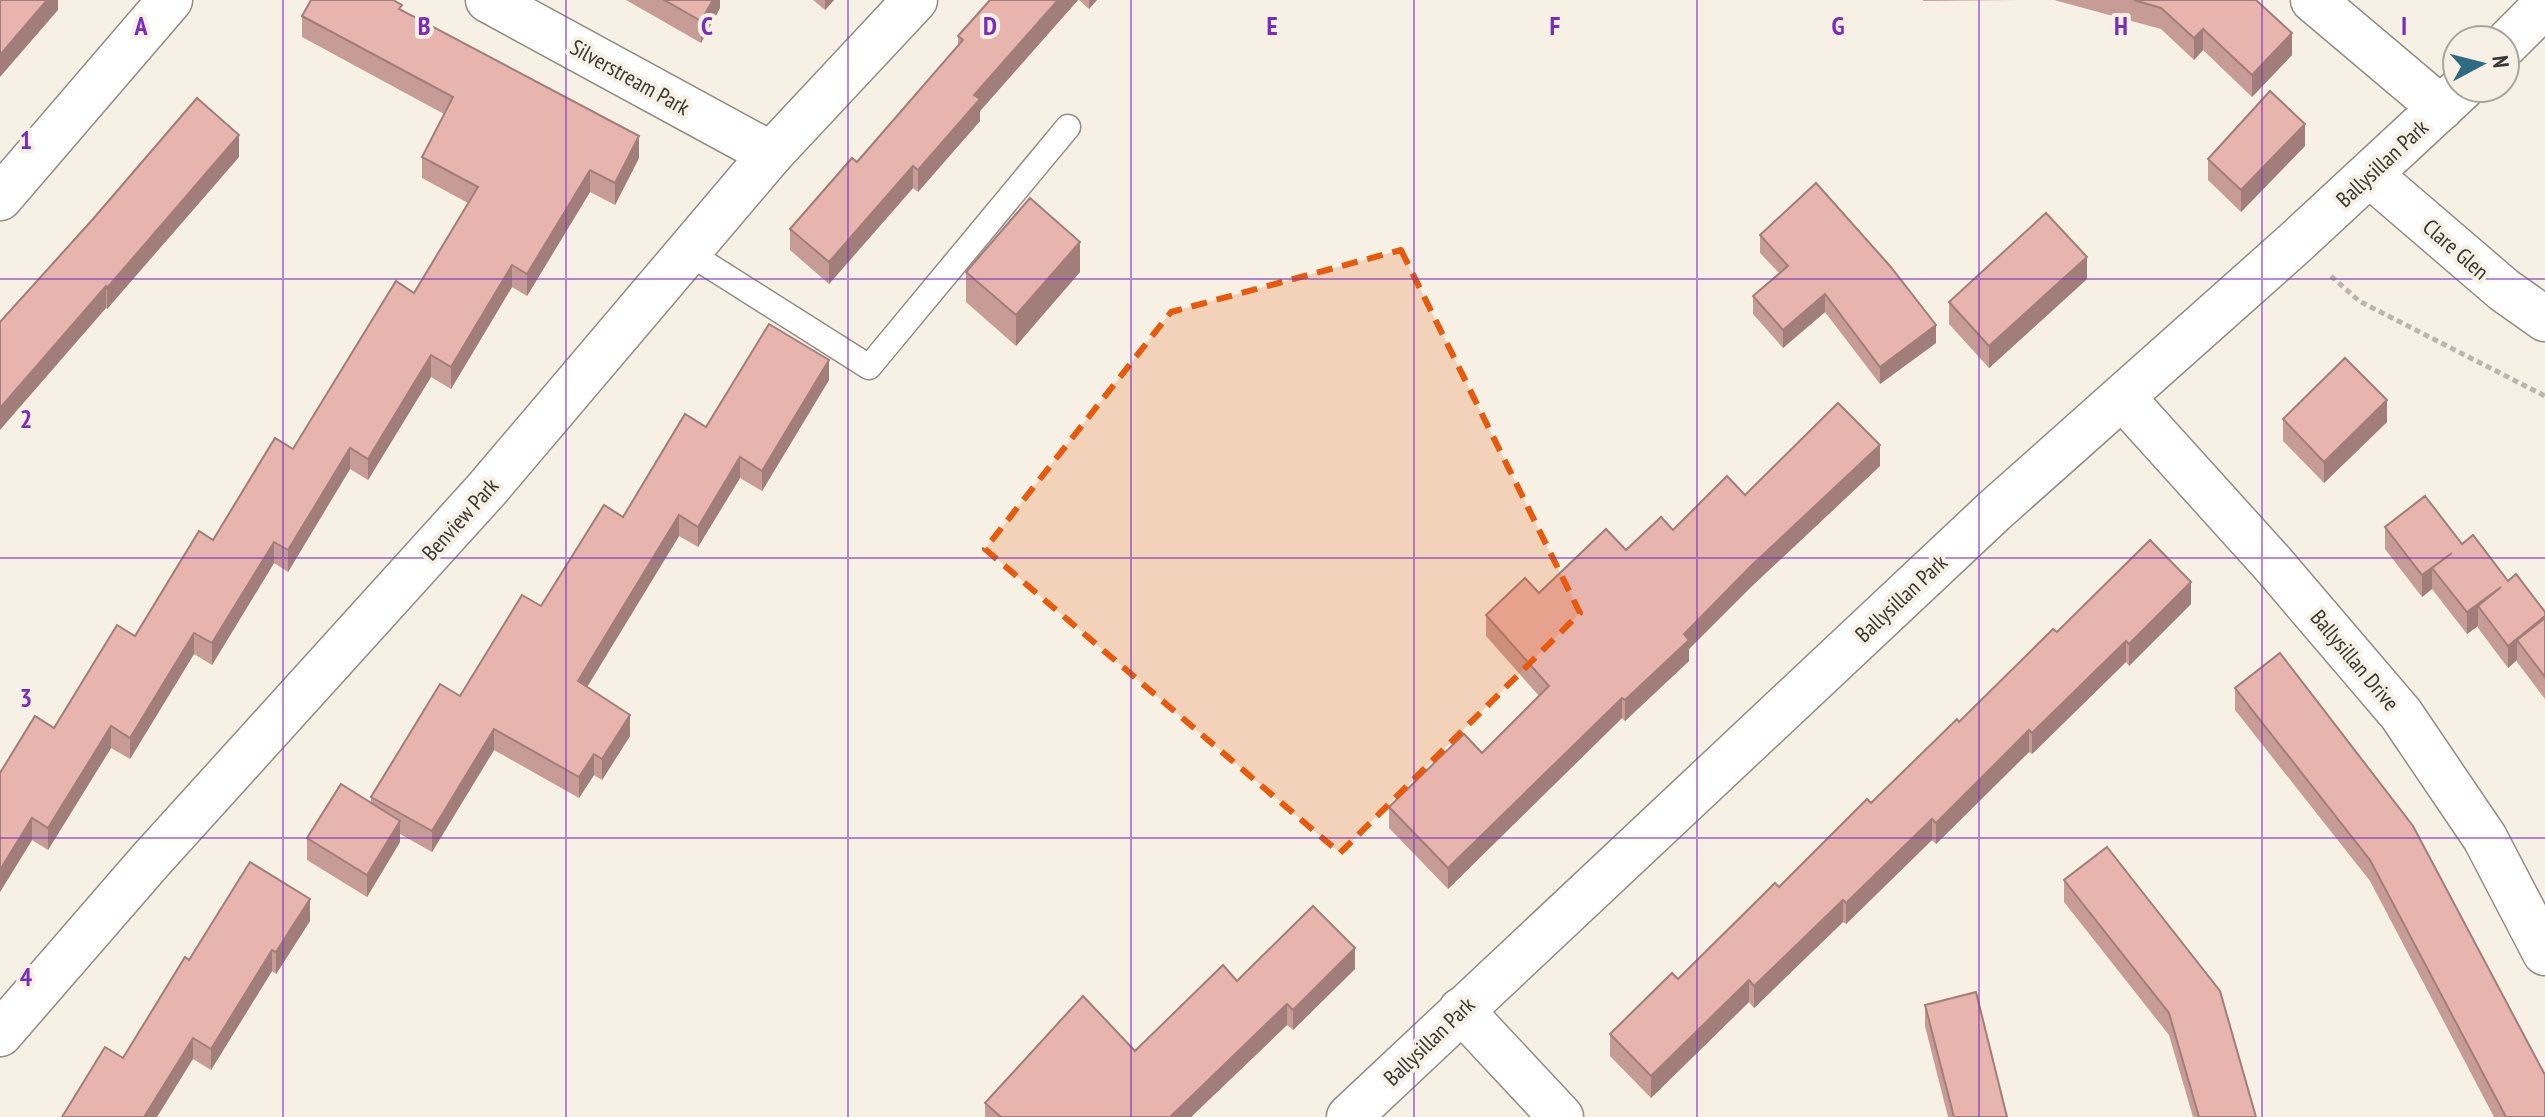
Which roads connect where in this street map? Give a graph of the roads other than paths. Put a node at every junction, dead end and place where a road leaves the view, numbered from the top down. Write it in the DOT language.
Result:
graph roads {
  1 [pos="170,0"];
  2 [pos="488,0"];
  3 [pos="915,0"];
  4 [pos="2313,0"];
  5 [pos="2545,5"];
  6 [pos="2521,29"];
  7 [pos="2441,90"];
  8 [pos="2446,104"];
  9 [pos="1068,127"];
  10 [pos="771,154"];
  11 [pos="2370,175"];
  12 [pos="0,198"];
  13 [pos="689,253"];
  14 [pos="2545,319"];
  15 [pos="2123,398"];
  16 [pos="2545,953"];
  17 [pos="1461,1010"];
  18 [pos="0,1034"];
  19 [pos="1349,1117"];
  20 [pos="1561,1117"];
  1 -- 12 [label="street"];
  2 -- 10 [label="street, Silverstream Park"];
  3 -- 10 [label="street, Benview Park"];
  4 -- 7 [label="street"];
  5 -- 6 [label="street"];
  8 -- 11 [label="street, Ballysillan Park"];
  9 -- 13 [label="lane"];
  10 -- 13 [label="street, Benview Park"];
  11 -- 14 [label="street, Clare Glen"];
  11 -- 15 [label="street, Ballysillan Park"];
  13 -- 18 [label="street, Benview Park"];
  15 -- 16 [label="street, Ballysillan Drive"];
  15 -- 17 [label="street, Ballysillan Park"];
  17 -- 19 [label="street, Ballysillan Park"];
  17 -- 20 [label="street"];
}
